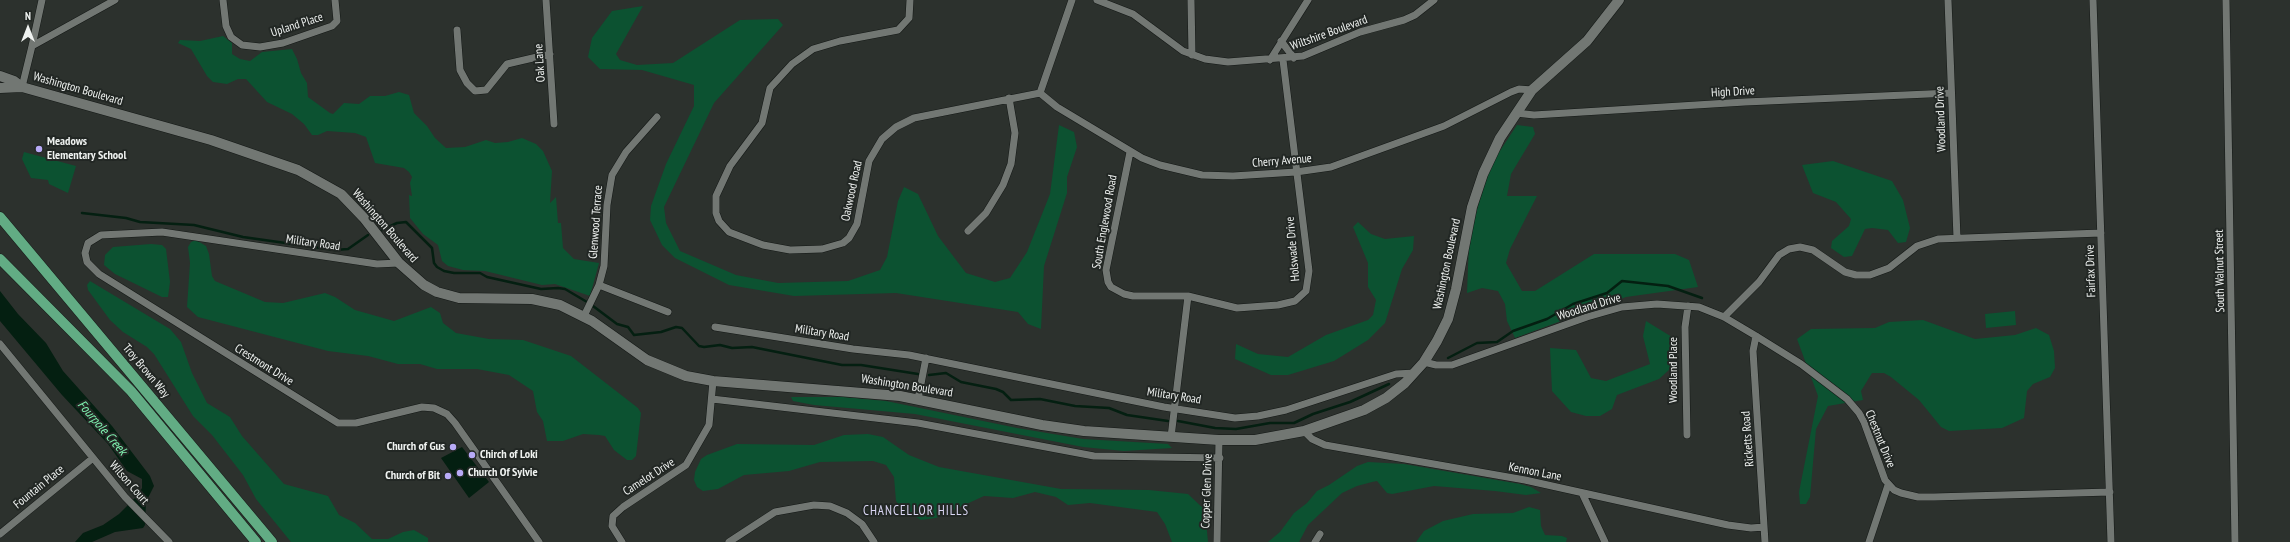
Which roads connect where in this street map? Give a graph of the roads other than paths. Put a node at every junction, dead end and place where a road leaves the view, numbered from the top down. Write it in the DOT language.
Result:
graph roads {
  1 [pos="42,0"];
  2 [pos="115,0"];
  3 [pos="223,0"];
  4 [pos="335,0"];
  5 [pos="546,0"];
  6 [pos="910,0"];
  7 [pos="1072,0"];
  8 [pos="1097,0"];
  9 [pos="1191,0"];
  10 [pos="1308,0"];
  11 [pos="1434,0"];
  12 [pos="1619,0"];
  13 [pos="1948,0"];
  14 [pos="2093,0"];
  15 [pos="2226,0"];
  16 [pos="457,30"];
  17 [pos="1281,41"];
  18 [pos="32,46"];
  19 [pos="550,54"];
  20 [pos="1192,55"];
  21 [pos="1294,58"];
  22 [pos="1270,60"];
  23 [pos="1283,60"];
  24 [pos="0,76"];
  25 [pos="22,87"];
  26 [pos="0,88"];
  27 [pos="1532,90"];
  28 [pos="1040,93"];
  29 [pos="1951,93"];
  30 [pos="1009,98"];
  31 [pos="1516,113"];
  32 [pos="657,118"];
  33 [pos="554,124"];
  34 [pos="1130,152"];
  35 [pos="1296,172"];
  36 [pos="0,217"];
  37 [pos="968,231"];
  38 [pos="2101,233"];
  39 [pos="1957,238"];
  40 [pos="223,241"];
  41 [pos="0,259"];
  42 [pos="399,263"];
  43 [pos="599,285"];
  44 [pos="1188,296"];
  45 [pos="1688,306"];
  46 [pos="668,312"];
  47 [pos="584,316"];
  48 [pos="1724,317"];
  49 [pos="716,327"];
  50 [pos="1756,336"];
  51 [pos="0,344"];
  52 [pos="926,358"];
  53 [pos="1424,362"];
  54 [pos="1415,372"];
  55 [pos="713,381"];
  56 [pos="918,399"];
  57 [pos="712,400"];
  58 [pos="1174,408"];
  59 [pos="1304,431"];
  60 [pos="1687,435"];
  61 [pos="1171,437"];
  62 [pos="1219,440"];
  63 [pos="93,458"];
  64 [pos="1220,458"];
  65 [pos="1888,485"];
  66 [pos="2110,492"];
  67 [pos="1582,493"];
  68 [pos="1764,527"];
  69 [pos="0,534"];
  70 [pos="1320,534"];
  71 [pos="168,542"];
  72 [pos="256,542"];
  73 [pos="272,542"];
  74 [pos="540,542"];
  75 [pos="622,542"];
  76 [pos="730,542"];
  77 [pos="874,542"];
  78 [pos="1217,542"];
  79 [pos="1315,542"];
  80 [pos="1605,542"];
  81 [pos="1765,542"];
  82 [pos="1869,542"];
  83 [pos="2112,542"];
  84 [pos="2235,542"];
  1 -- 18 [label="street"];
  2 -- 18 [label="street"];
  3 -- 4 [label="street, Upland Place"];
  5 -- 19 [label="street, Oak Lane"];
  6 -- 30 [label="street, Oakwood Road"];
  7 -- 28 [label="street"];
  8 -- 20 [label="street, Wiltshire Boulevard"];
  9 -- 20 [label="street"];
  10 -- 17 [label="street"];
  11 -- 21 [label="street, Wiltshire Boulevard"];
  12 -- 27 [label="street, Washington Boulevard"];
  13 -- 29 [label="street, Woodland Drive"];
  14 -- 38 [label="street, Fairfax Drive"];
  15 -- 84 [label="street, South Walnut Street"];
  16 -- 19 [label="street"];
  17 -- 21 [label="street"];
  17 -- 22 [label="street"];
  18 -- 25 [label="street"];
  19 -- 33 [label="street, Oak Lane"];
  20 -- 22 [label="street, Wiltshire Boulevard"];
  21 -- 23 [label="street, Wiltshire Boulevard"];
  22 -- 23 [label="street, Wiltshire Boulevard"];
  23 -- 35 [label="street, Holswade Drive"];
  24 -- 25 [label="street, Washington Boulevard"];
  25 -- 26 [label="street, Washington Boulevard"];
  25 -- 42 [label="street, Washington Boulevard"];
  27 -- 31 [label="street, Washington Boulevard"];
  27 -- 35 [label="street, Cherry Avenue"];
  28 -- 30 [label="street, Oakwood Road"];
  28 -- 34 [label="street, Cherry Avenue"];
  29 -- 31 [label="street, High Drive"];
  29 -- 39 [label="street, Woodland Drive"];
  30 -- 37 [label="street"];
  31 -- 53 [label="street, Washington Boulevard"];
  32 -- 43 [label="street, Glenwood Terrace"];
  34 -- 35 [label="street, Cherry Avenue"];
  34 -- 44 [label="street, South Englewood Road"];
  35 -- 44 [label="street, Holswade Drive"];
  36 -- 73 [label="main road, Troy Brown Way"];
  38 -- 39 [label="street"];
  38 -- 66 [label="street, Fairfax Drive"];
  39 -- 48 [label="street"];
  40 -- 42 [label="street, Military Road"];
  40 -- 74 [label="street, Crestmont Drive"];
  41 -- 72 [label="main road, Troy Brown Way"];
  42 -- 47 [label="street, Washington Boulevard"];
  43 -- 46 [label="street"];
  43 -- 47 [label="street, Glenwood Terrace"];
  44 -- 58 [label="street"];
  45 -- 48 [label="street, Woodland Drive"];
  45 -- 53 [label="street, Woodland Drive"];
  45 -- 60 [label="street, Woodland Place"];
  47 -- 55 [label="street, Washington Boulevard"];
  48 -- 50 [label="street, Chestnut Drive"];
  49 -- 52 [label="street, Military Road"];
  50 -- 65 [label="street, Chestnut Drive"];
  50 -- 68 [label="street, Ricketts Road"];
  51 -- 63 [label="street, Wilson Court"];
  52 -- 56 [label="street"];
  52 -- 58 [label="street, Military Road"];
  53 -- 54 [label="street, Washington Boulevard"];
  54 -- 58 [label="street, Military Road"];
  54 -- 59 [label="street, Washington Boulevard"];
  55 -- 56 [label="street, Washington Boulevard"];
  55 -- 57 [label="street, Camelot Drive"];
  56 -- 61 [label="street, Washington Boulevard"];
  57 -- 64 [label="street"];
  57 -- 75 [label="street, Camelot Drive"];
  58 -- 61 [label="street"];
  59 -- 62 [label="street, Washington Boulevard"];
  59 -- 67 [label="street, Kennon Lane"];
  61 -- 62 [label="street, Washington Boulevard"];
  62 -- 64 [label="street, Copper Glen Drive"];
  63 -- 69 [label="street, Fountain Place"];
  63 -- 71 [label="street, Wilson Court"];
  64 -- 78 [label="street, Copper Glen Drive"];
  65 -- 66 [label="street, Chestnut Drive"];
  65 -- 82 [label="street"];
  66 -- 83 [label="street, Fairfax Drive"];
  67 -- 68 [label="street, Kennon Lane"];
  67 -- 80 [label="street"];
  68 -- 81 [label="street, Ricketts Road"];
  70 -- 79 [label="street"];
  76 -- 77 [label="street"];
}
